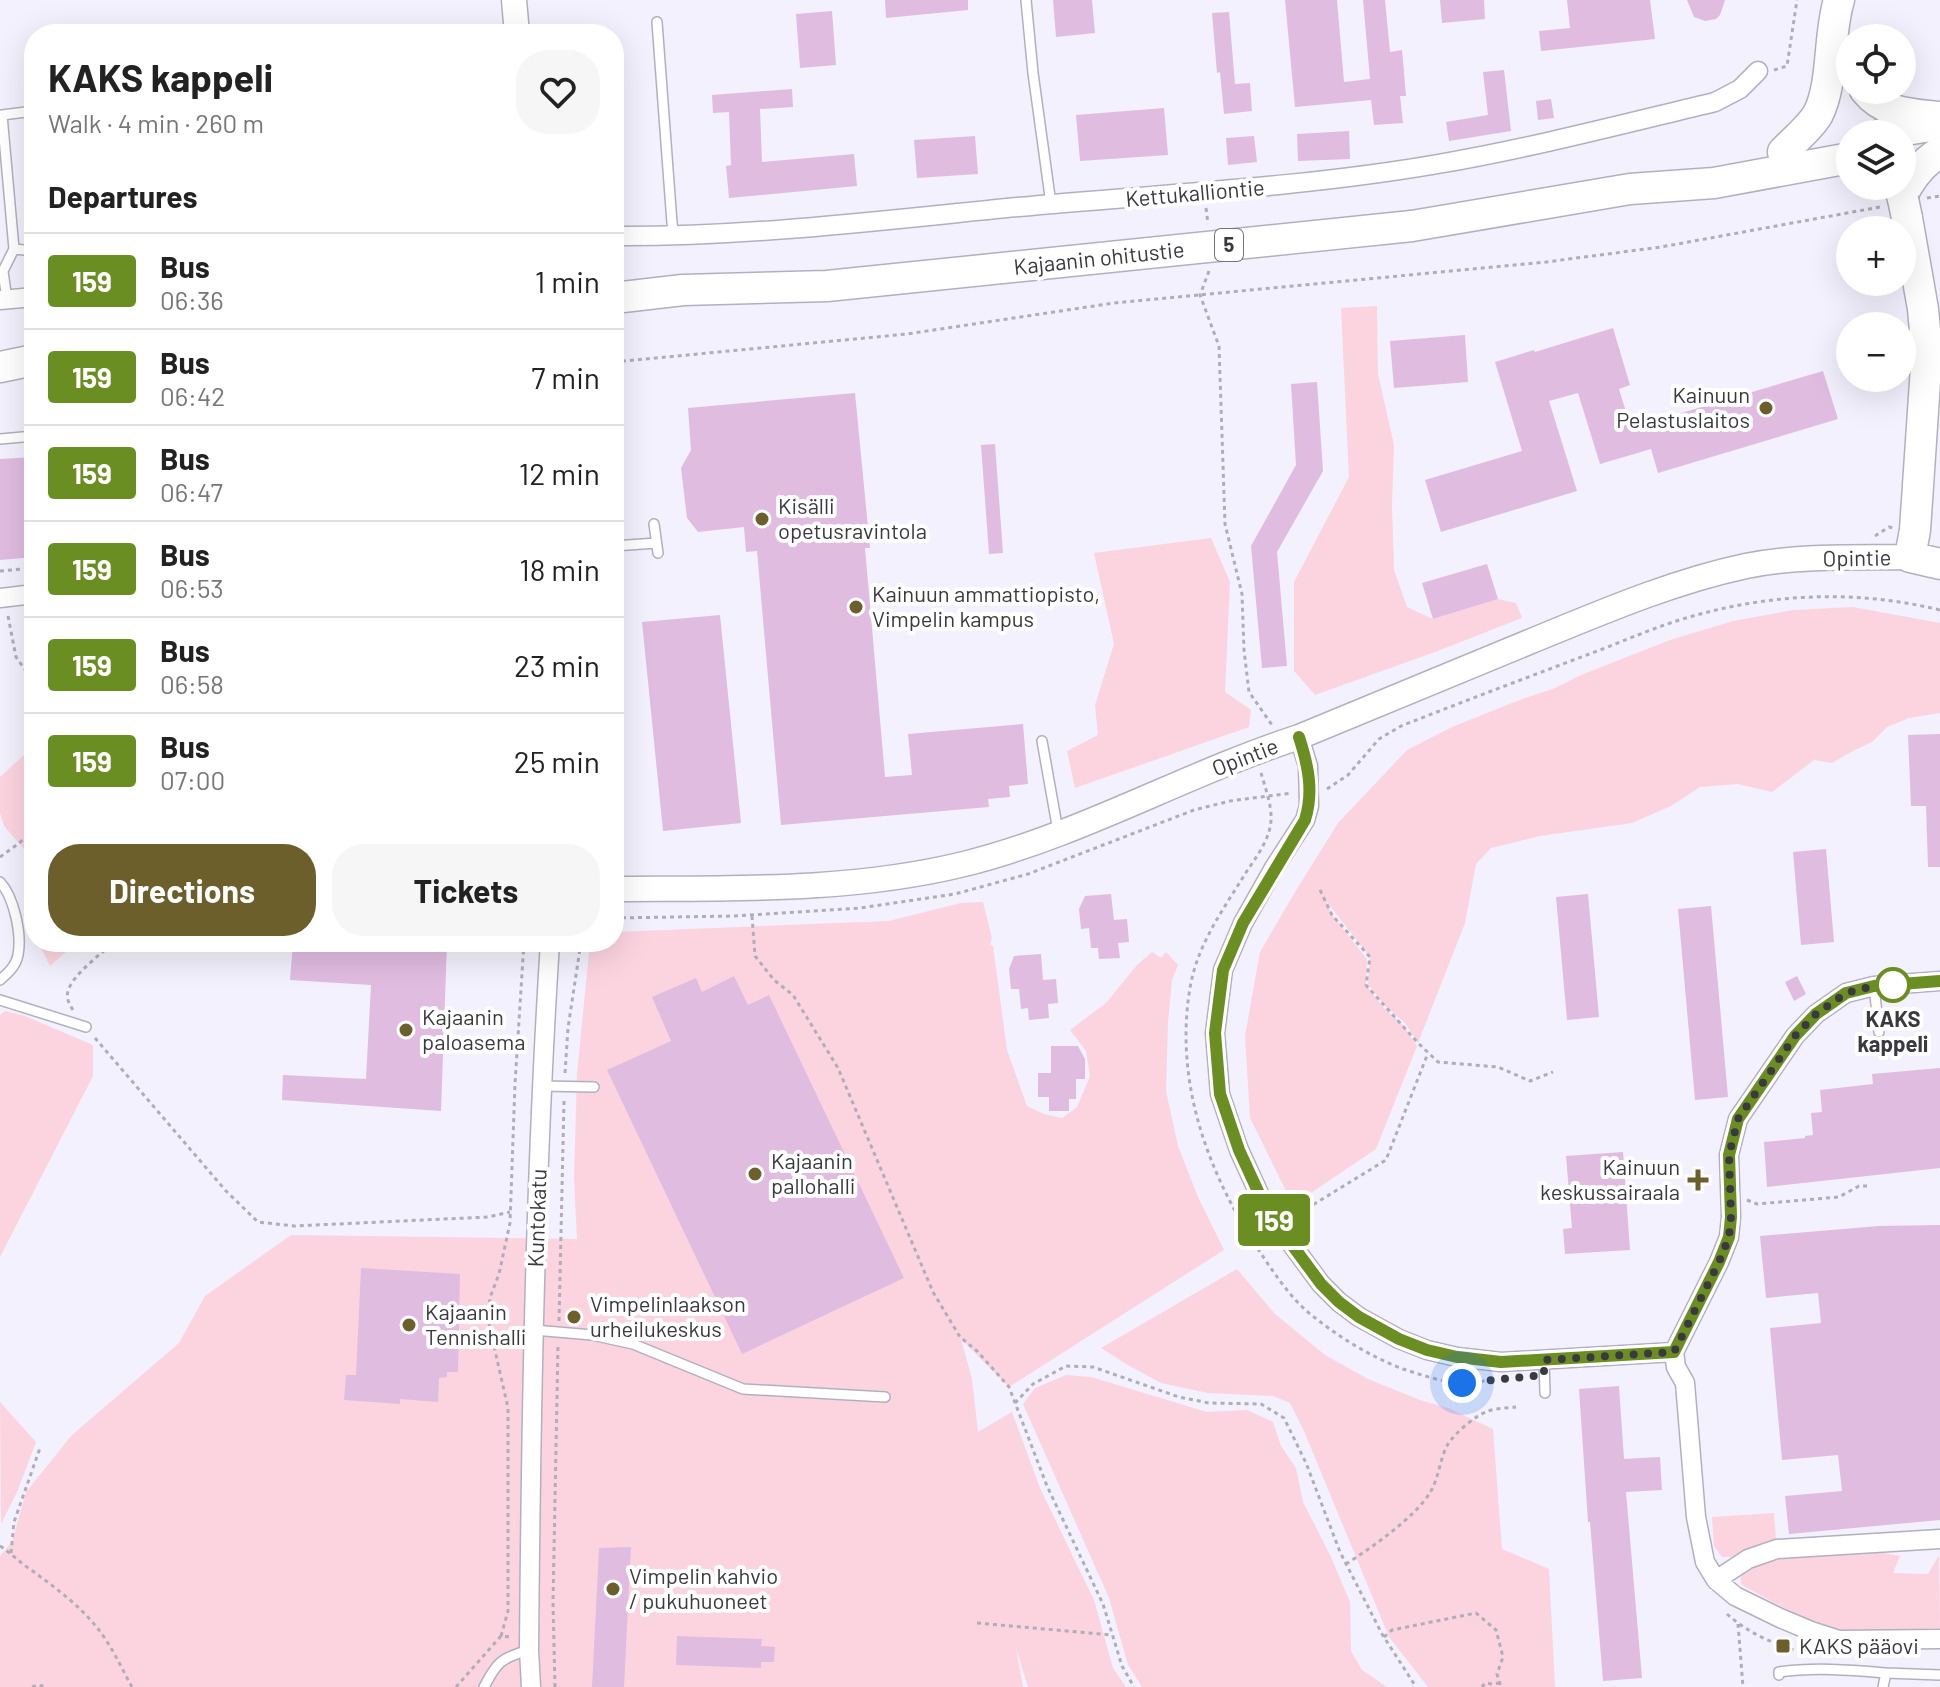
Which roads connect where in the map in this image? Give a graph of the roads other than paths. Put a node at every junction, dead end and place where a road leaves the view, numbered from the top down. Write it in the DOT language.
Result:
graph roads {
  1 [pos="514,0"];
  2 [pos="1026,0"];
  3 [pos="1839,0"];
  4 [pos="1859,0"];
  5 [pos="657,22"];
  6 [pos="516,24"];
  7 [pos="1852,24"];
  8 [pos="1758,71"];
  9 [pos="1882,104"];
  10 [pos="24,112"];
  11 [pos="1940,117"];
  12 [pos="1940,124"];
  13 [pos="1916,128"];
  14 [pos="1940,142"];
  15 [pos="1836,145"];
  16 [pos="1916,146"];
  17 [pos="1940,152"];
  18 [pos="1836,158"];
  19 [pos="1792,159"];
  20 [pos="1836,167"];
  21 [pos="1902,201"];
  22 [pos="1051,204"];
  23 [pos="624,236"];
  24 [pos="674,236"];
  25 [pos="14,249"];
  26 [pos="24,250"];
  27 [pos="827,286"];
  28 [pos="624,297"];
  29 [pos="24,298"];
  30 [pos="3,300"];
  31 [pos="624,317"];
  32 [pos="24,362"];
  33 [pos="0,368"];
  34 [pos="24,368"];
  35 [pos="24,437"];
  36 [pos="0,439"];
  37 [pos="654,524"];
  38 [pos="1912,543"];
  39 [pos="624,546"];
  40 [pos="1940,564"];
  41 [pos="24,595"];
  42 [pos="3,597"];
  43 [pos="1287,734"];
  44 [pos="1042,741"];
  45 [pos="1059,835"];
  46 [pos="0,882"];
  47 [pos="624,889"];
  48 [pos="549,952"];
  49 [pos="0,980"];
  50 [pos="1940,981"];
  51 [pos="1874,986"];
  52 [pos="0,1000"];
  53 [pos="86,1027"];
  54 [pos="1879,1032"];
  55 [pos="541,1086"];
  56 [pos="594,1087"];
  57 [pos="534,1330"];
  58 [pos="1674,1352"];
  59 [pos="1544,1360"];
  60 [pos="1545,1393"];
  61 [pos="885,1397"];
  62 [pos="1940,1539"];
  63 [pos="1716,1580"];
  64 [pos="1940,1639"];
  65 [pos="529,1650"];
  66 [pos="1886,1673"];
  67 [pos="1779,1675"];
  68 [pos="1940,1675"];
  69 [pos="484,1687"];
  70 [pos="531,1687"];
  71 [pos="1883,1687"];
  1 -- 6 [label="street"];
  2 -- 22 [label="lane"];
  3 -- 19 [label="highway"];
  4 -- 7 [label="highway"];
  5 -- 24 [label="lane"];
  8 -- 22 [label="street, Kettukalliontie"];
  9 -- 11 [label="highway"];
  10 -- 25 [label="lane"];
  12 -- 13 [label="highway"];
  14 -- 16 [label="highway"];
  15 -- 19 [label="highway, Kajaanin ohitustie / 5"];
  17 -- 21 [label="highway"];
  18 -- 19 [label="highway, Kajaanin ohitustie / 5"];
  19 -- 20 [label="highway"];
  19 -- 27 [label="highway, Kajaanin ohitustie / 5"];
  21 -- 38 [label="highway"];
  22 -- 24 [label="street, Kettukalliontie"];
  23 -- 24 [label="street, Kettukalliontie"];
  25 -- 26 [label="lane"];
  25 -- 30 [label="lane"];
  27 -- 28 [label="highway, Kajaanin ohitustie / 5"];
  27 -- 31 [label="highway, 5"];
  29 -- 30 [label="street"];
  32 -- 33 [label="highway"];
  33 -- 34 [label="highway"];
  35 -- 36 [label="lane"];
  37 -- 39 [label="lane"];
  38 -- 40 [label="highway"];
  38 -- 43 [label="street, Opintie"];
  41 -- 42 [label="street"];
  43 -- 45 [label="street, Opintie"];
  43 -- 59 [label="street"];
  44 -- 45 [label="lane"];
  45 -- 47 [label="street, Opintie"];
  46 -- 49 [label="lane"];
  48 -- 55 [label="street, Kuntokatu"];
  50 -- 51 [label="street"];
  51 -- 54 [label="lane"];
  51 -- 58 [label="street"];
  52 -- 53 [label="lane"];
  55 -- 56 [label="lane"];
  55 -- 57 [label="street, Kuntokatu"];
  57 -- 61 [label="lane"];
  57 -- 65 [label="street, Kuntokatu"];
  58 -- 59 [label="street"];
  58 -- 63 [label="street"];
  59 -- 60 [label="lane"];
  62 -- 63 [label="street"];
  63 -- 64 [label="street"];
  65 -- 69 [label="lane"];
  65 -- 70 [label="street, Kuntokatu"];
  66 -- 67 [label="lane"];
  66 -- 68 [label="lane"];
  66 -- 71 [label="lane"];
}
